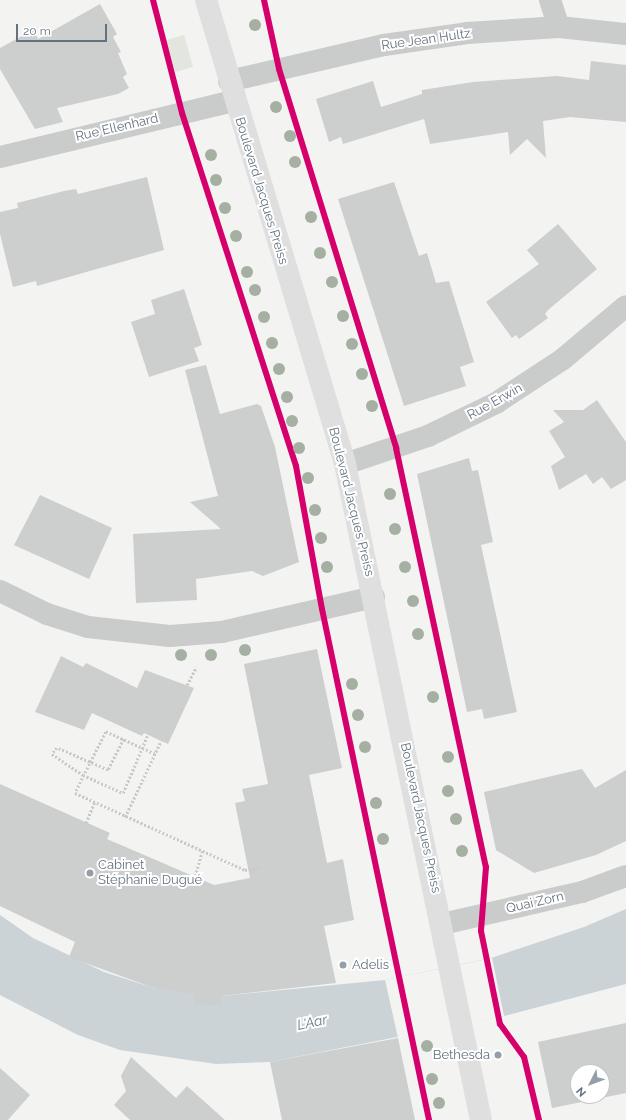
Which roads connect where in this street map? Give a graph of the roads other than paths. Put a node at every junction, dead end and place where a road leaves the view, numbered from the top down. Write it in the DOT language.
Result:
graph roads {
  1 [pos="206,0"];
  2 [pos="550,0"];
  3 [pos="559,27"];
  4 [pos="626,34"];
  5 [pos="231,91"];
  6 [pos="0,156"];
  7 [pos="626,306"];
  8 [pos="345,464"];
  9 [pos="0,590"];
  10 [pos="374,597"];
  11 [pos="626,876"];
  12 [pos="442,924"];
  13 [pos="481,1120"];
  1 -- 5 [label="main road, Boulevard Jacques Preiss"];
  2 -- 3 [label="street"];
  3 -- 4 [label="street, Rue Jean Hultz"];
  3 -- 5 [label="street, Rue Jean Hultz"];
  5 -- 6 [label="street, Rue Ellenhard"];
  5 -- 8 [label="main road, Boulevard Jacques Preiss"];
  7 -- 8 [label="street, Rue Erwin"];
  8 -- 10 [label="main road, Boulevard Jacques Preiss"];
  9 -- 10 [label="street"];
  10 -- 12 [label="main road, Boulevard Jacques Preiss"];
  11 -- 12 [label="street, Quai Zorn"];
  12 -- 13 [label="main road, Boulevard Jacques Preiss"];
}
